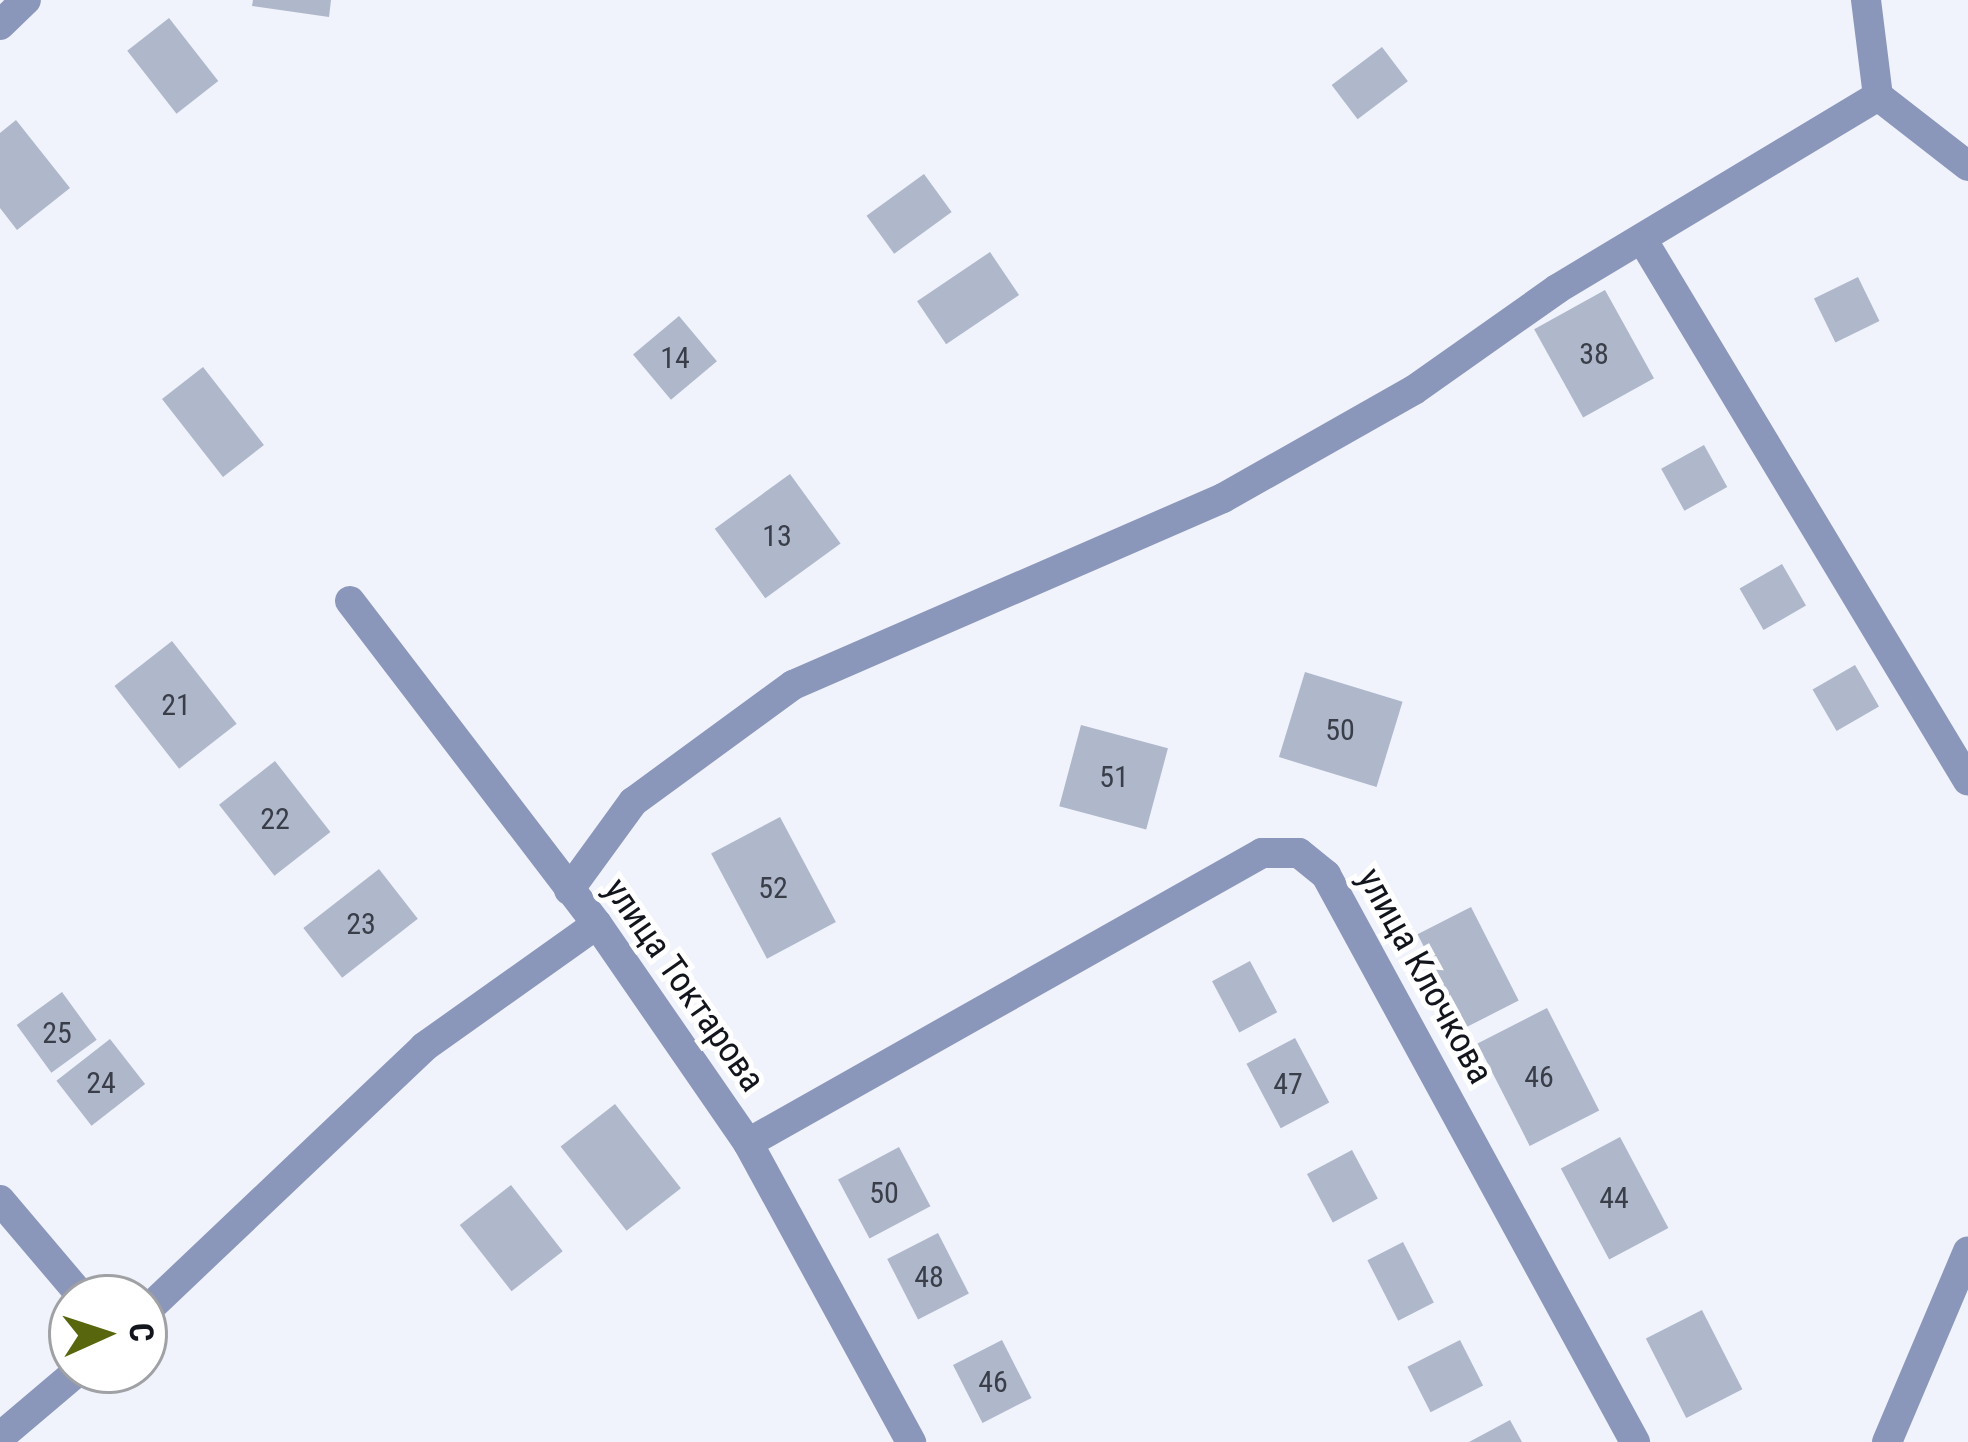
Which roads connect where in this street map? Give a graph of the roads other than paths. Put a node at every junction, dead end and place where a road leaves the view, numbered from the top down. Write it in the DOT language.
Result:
graph roads {
  1 [pos="26,0"];
  2 [pos="1866,0"];
  3 [pos="0,25"];
  4 [pos="1878,96"];
  5 [pos="1968,166"];
  6 [pos="1642,239"];
  7 [pos="350,601"];
  8 [pos="1968,781"];
  9 [pos="569,890"];
  10 [pos="597,924"];
  11 [pos="748,1143"];
  12 [pos="0,1200"];
  13 [pos="1968,1251"];
  14 [pos="63,1274"];
  15 [pos="168,1290"];
  16 [pos="51,1394"];
  17 [pos="0,1437"];
  18 [pos="911,1442"];
  19 [pos="1635,1442"];
  20 [pos="1887,1442"];
  1 -- 3 [label="street"];
  2 -- 4 [label="street"];
  4 -- 5 [label="street"];
  4 -- 6 [label="street"];
  6 -- 8 [label="street"];
  6 -- 9 [label="street"];
  7 -- 9 [label="street, улица Токтарова"];
  9 -- 10 [label="street, улица Токтарова"];
  10 -- 11 [label="street, улица Токтарова"];
  10 -- 15 [label="street"];
  11 -- 18 [label="street, улица Токтарова"];
  11 -- 19 [label="street, улица Клочкова"];
  12 -- 14 [label="street"];
  13 -- 20 [label="street"];
  16 -- 17 [label="street"];
}
